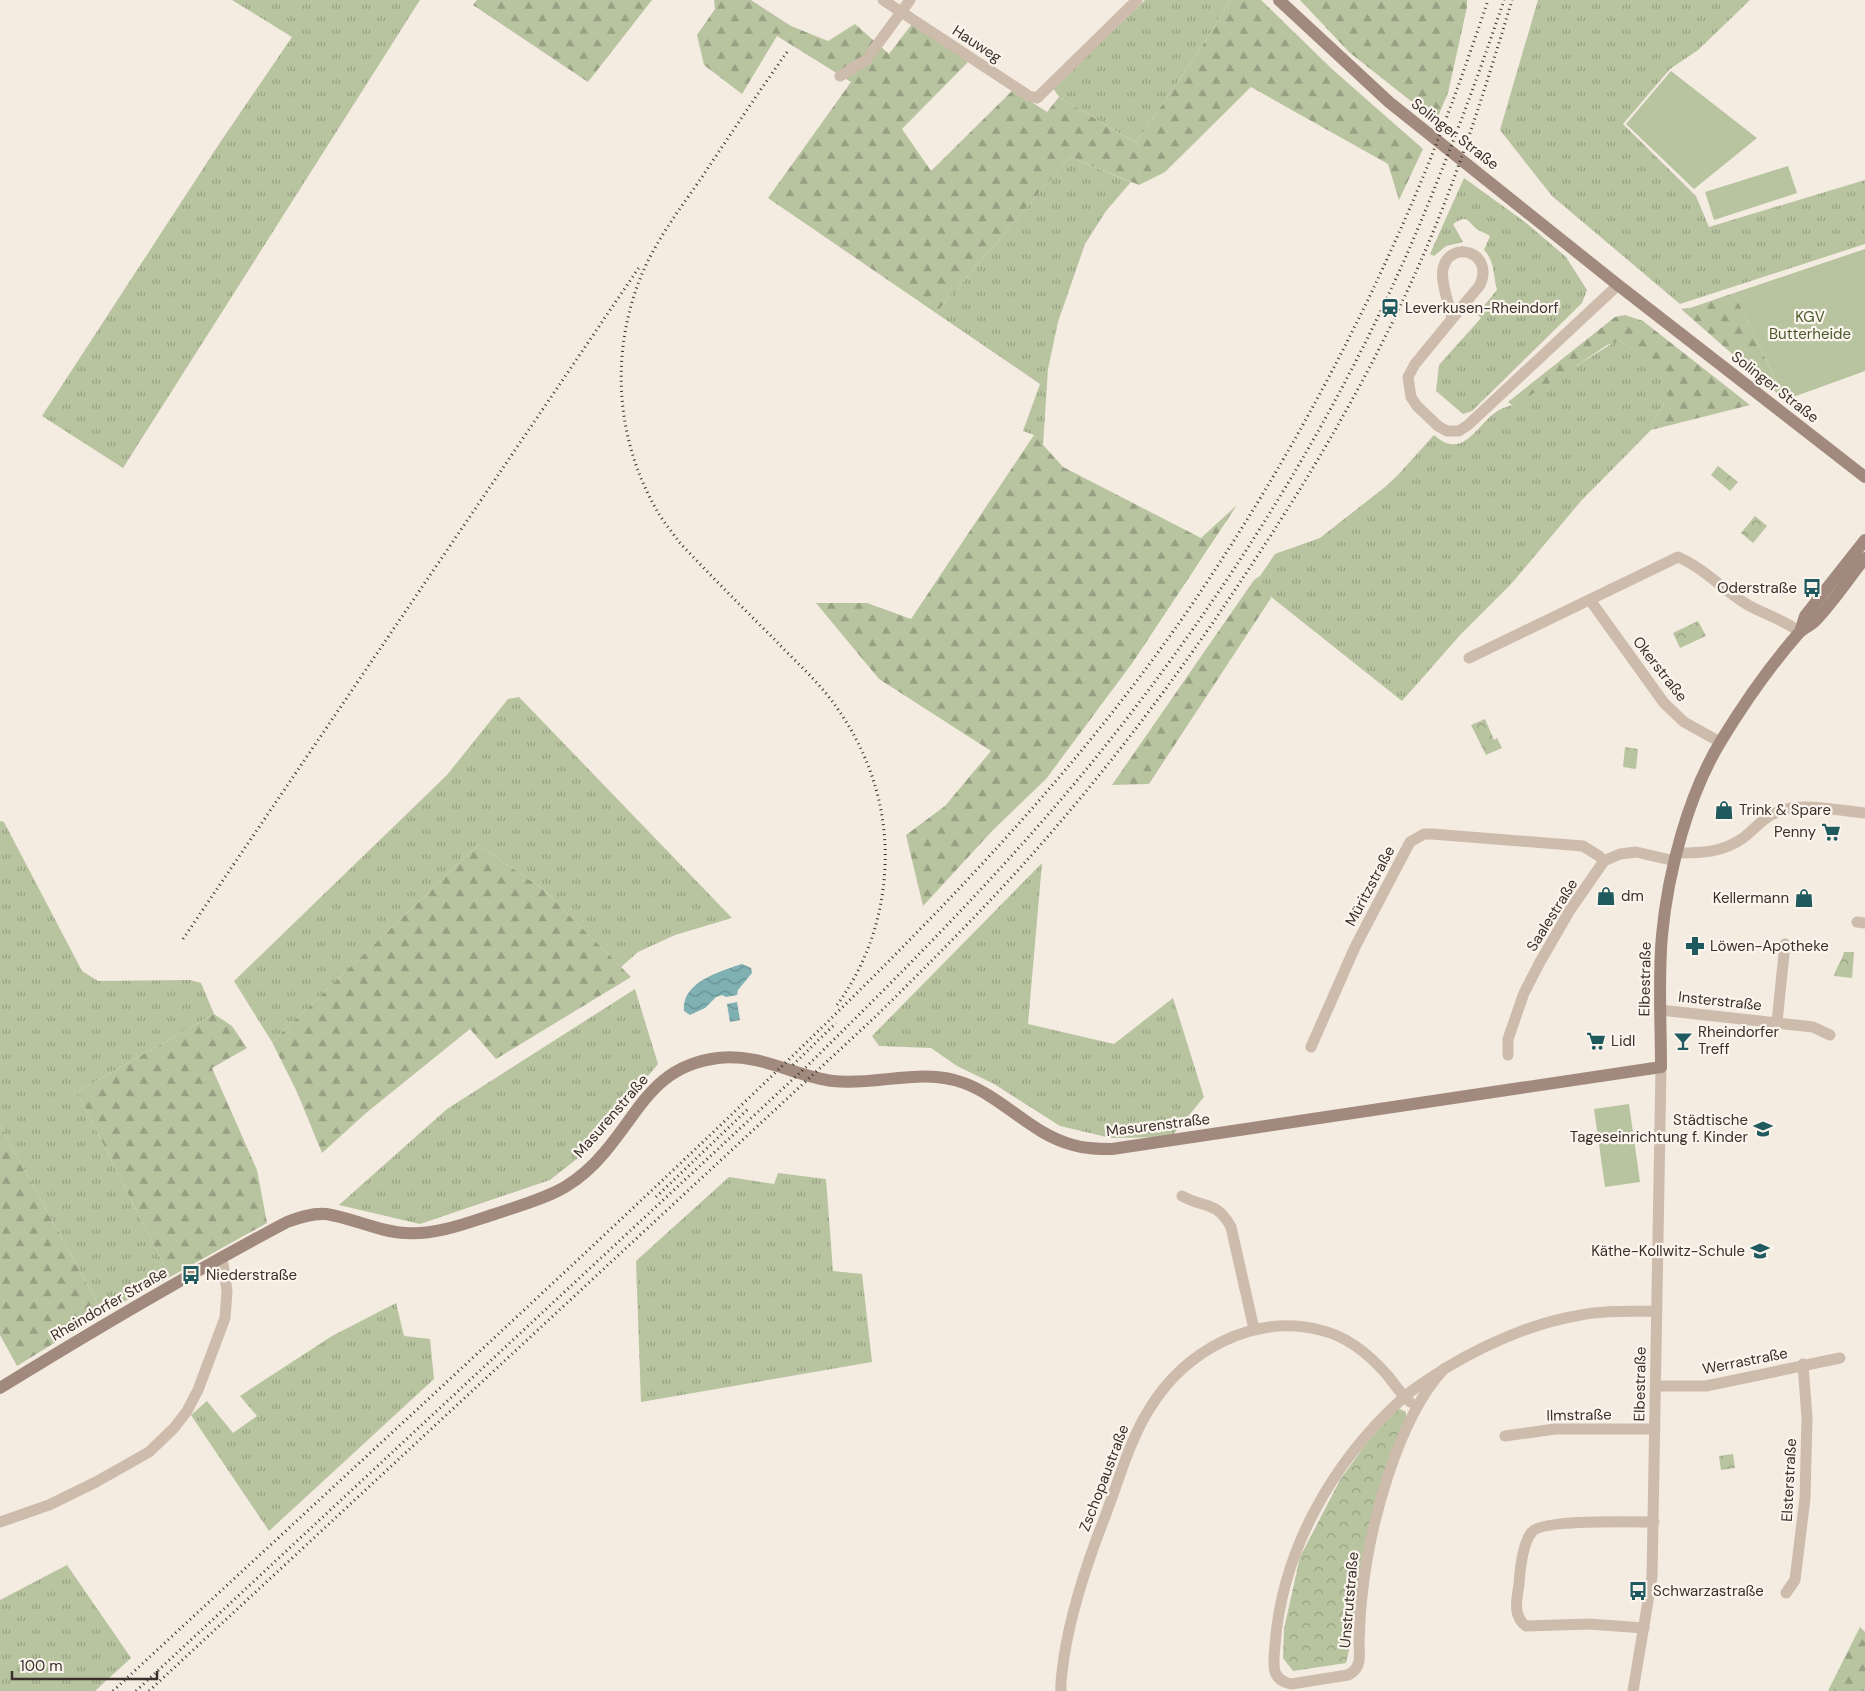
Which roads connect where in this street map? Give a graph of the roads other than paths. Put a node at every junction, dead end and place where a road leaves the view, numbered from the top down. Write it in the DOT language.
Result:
graph roads {
  1 [pos="883,0"];
  2 [pos="910,0"];
  3 [pos="1137,0"];
  4 [pos="1279,0"];
  5 [pos="902,12"];
  6 [pos="840,76"];
  7 [pos="1618,286"];
  8 [pos="1452,319"];
  9 [pos="1865,477"];
  10 [pos="1865,540"];
  11 [pos="1865,558"];
  12 [pos="1590,600"];
  13 [pos="1800,632"];
  14 [pos="1469,658"];
  15 [pos="1720,742"];
  16 [pos="1865,813"];
  17 [pos="1676,857"];
  18 [pos="1604,861"];
  19 [pos="1785,944"];
  20 [pos="1660,1010"];
  21 [pos="1777,1022"];
  22 [pos="1830,1035"];
  23 [pos="1311,1047"];
  24 [pos="1508,1055"];
  25 [pos="1662,1067"];
  26 [pos="1182,1196"];
  27 [pos="405,1233"];
  28 [pos="220,1259"];
  29 [pos="1657,1311"];
  30 [pos="1254,1329"];
  31 [pos="1840,1358"];
  32 [pos="1803,1364"];
  33 [pos="1444,1369"];
  34 [pos="1656,1386"];
  35 [pos="0,1388"];
  36 [pos="1404,1397"];
  37 [pos="1417,1408"];
  38 [pos="1655,1429"];
  39 [pos="1505,1436"];
  40 [pos="0,1522"];
  41 [pos="1654,1522"];
  42 [pos="1786,1593"];
  43 [pos="1644,1628"];
  44 [pos="1061,1691"];
  45 [pos="1633,1691"];
  1 -- 5 [label="street, Hauweg"];
  2 -- 5 [label="street"];
  3 -- 5 [label="street, Hauweg"];
  4 -- 7 [label="main road, Solinger Straße"];
  5 -- 6 [label="street"];
  7 -- 8 [label="street"];
  7 -- 9 [label="main road, Solinger Straße"];
  8 -- 8 [label="street"];
  10 -- 13 [label="main road, Elbestraße"];
  11 -- 13 [label="main road, Elbestraße"];
  12 -- 13 [label="street"];
  12 -- 14 [label="street"];
  12 -- 15 [label="street, Okerstraße"];
  13 -- 15 [label="main road, Elbestraße"];
  15 -- 17 [label="main road, Elbestraße"];
  16 -- 17 [label="street"];
  17 -- 18 [label="street"];
  17 -- 20 [label="main road, Elbestraße"];
  18 -- 23 [label="street, Müritzstraße"];
  18 -- 24 [label="street, Saalestraße"];
  19 -- 21 [label="street, Insterstraße"];
  20 -- 21 [label="street, Insterstraße"];
  20 -- 25 [label="main road, Elbestraße"];
  21 -- 22 [label="street, Insterstraße"];
  25 -- 27 [label="main road, Masurenstraße"];
  25 -- 29 [label="street, Elbestraße"];
  26 -- 30 [label="street"];
  27 -- 28 [label="main road, Rheindorfer Straße"];
  28 -- 35 [label="main road, Rheindorfer Straße"];
  28 -- 40 [label="street"];
  29 -- 33 [label="street, Unstrutstraße"];
  29 -- 34 [label="street, Elbestraße"];
  30 -- 36 [label="street, Zschopaustraße"];
  30 -- 44 [label="street, Zschopaustraße"];
  31 -- 32 [label="street, Werrastraße"];
  32 -- 34 [label="street, Werrastraße"];
  32 -- 42 [label="street, Elsterstraße"];
  33 -- 36 [label="street, Unstrutstraße"];
  33 -- 37 [label="street, Unstrutstraße"];
  34 -- 38 [label="street, Elbestraße"];
  36 -- 37 [label="street, Zschopaustraße"];
  36 -- 37 [label="street, Unstrutstraße"];
  38 -- 39 [label="street, Ilmstraße"];
  38 -- 41 [label="street, Elbestraße"];
  41 -- 43 [label="street, Elbestraße"];
  41 -- 43 [label="street"];
  43 -- 45 [label="street, Elbestraße"];
}
